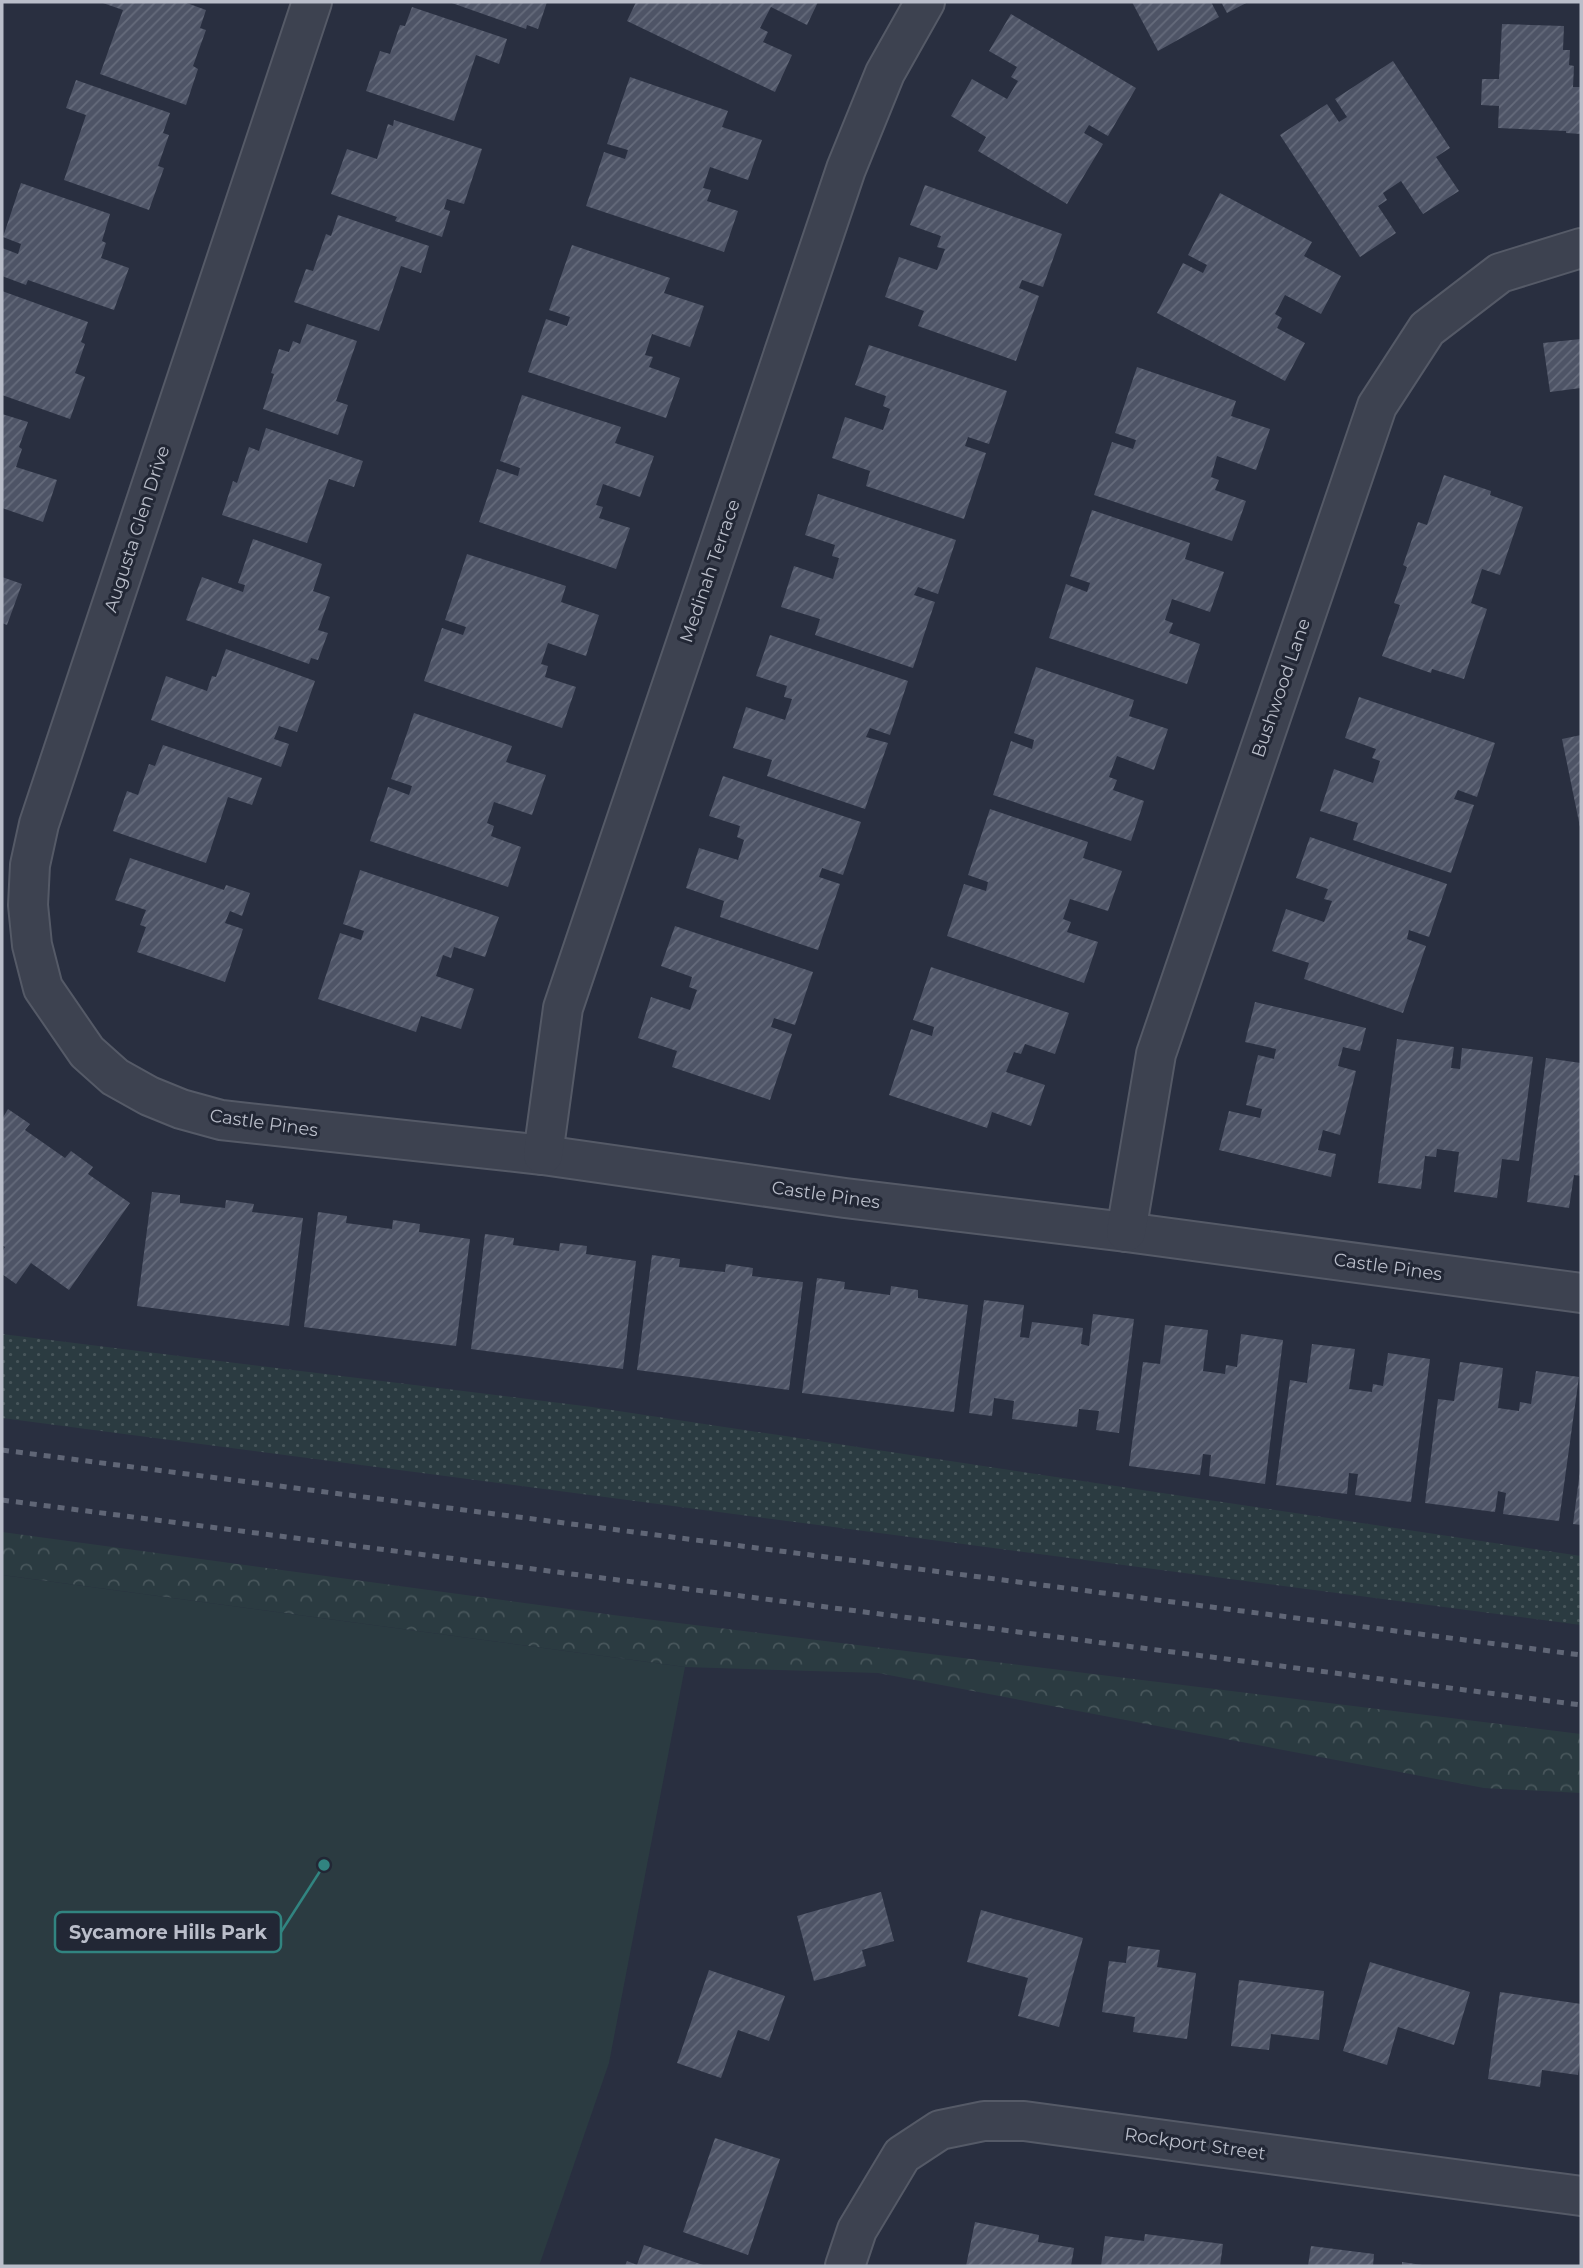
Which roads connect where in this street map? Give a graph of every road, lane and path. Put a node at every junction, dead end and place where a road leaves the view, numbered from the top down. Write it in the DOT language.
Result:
graph roads {
  1 [pos="312,2"];
  2 [pos="925,2"];
  3 [pos="1581,248"];
  4 [pos="88,1052"];
  5 [pos="543,1155"];
  6 [pos="1126,1232"];
  7 [pos="1581,1293"];
  8 [pos="1581,2196"];
  9 [pos="845,2266"];
  1 -- 4 [label="street, Augusta Glen Drive"];
  2 -- 5 [label="street, Medinah Terrace"];
  3 -- 6 [label="street, Bushwood Lane"];
  4 -- 5 [label="street, Castle Pines"];
  5 -- 6 [label="street, Castle Pines"];
  6 -- 7 [label="street, Castle Pines"];
  8 -- 9 [label="street, Rockport Street"];
}
